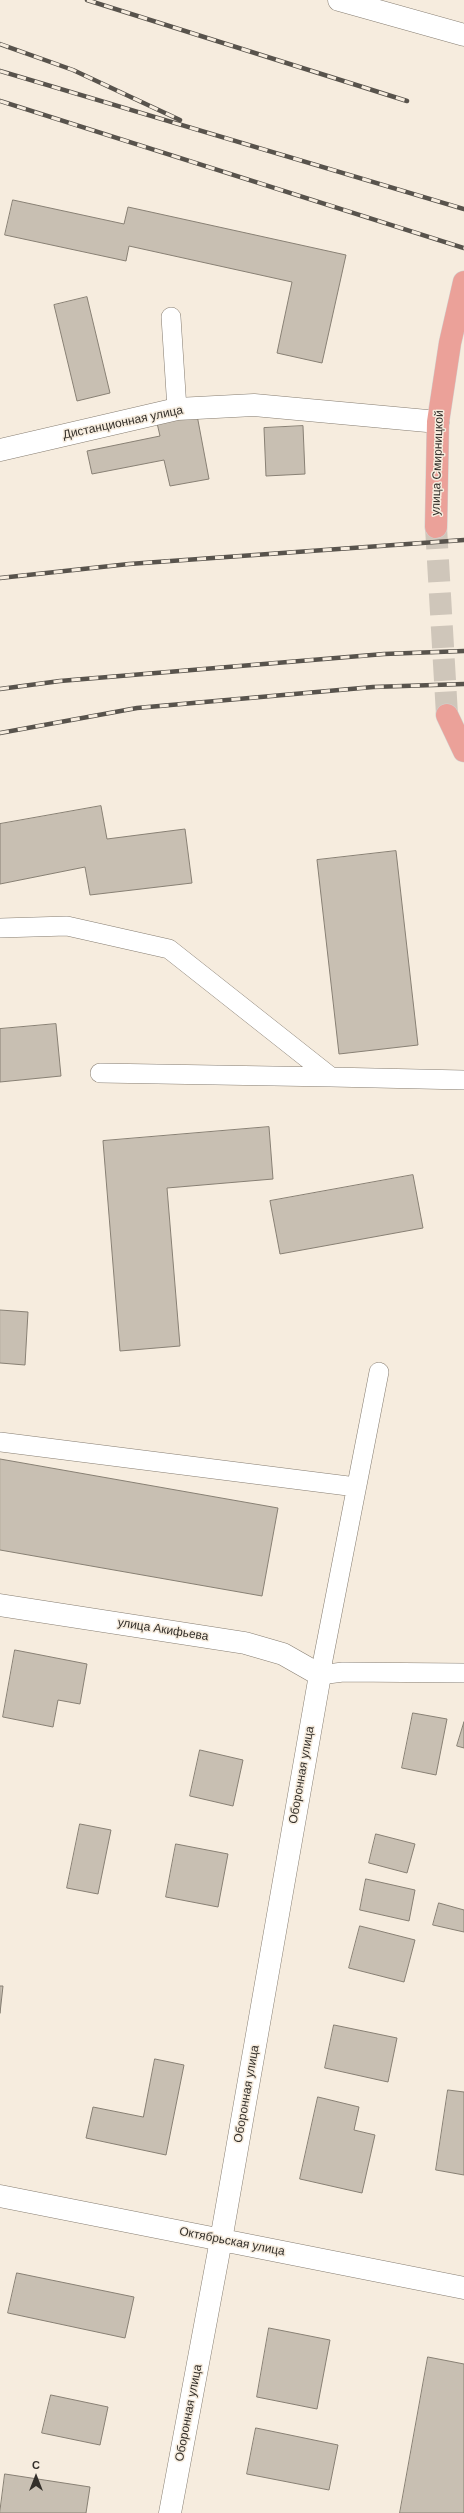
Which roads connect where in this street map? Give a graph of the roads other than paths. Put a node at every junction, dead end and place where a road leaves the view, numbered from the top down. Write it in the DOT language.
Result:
graph roads {
  1 [pos="339,0"];
  2 [pos="464,35"];
  3 [pos="464,282"];
  4 [pos="171,317"];
  5 [pos="177,409"];
  6 [pos="438,422"];
  7 [pos="0,450"];
  8 [pos="436,527"];
  9 [pos="447,715"];
  10 [pos="464,751"];
  11 [pos="0,928"];
  12 [pos="100,1074"];
  13 [pos="331,1077"];
  14 [pos="464,1080"];
  15 [pos="379,1372"];
  16 [pos="0,1442"];
  17 [pos="356,1487"];
  18 [pos="0,1605"];
  19 [pos="464,1673"];
  20 [pos="320,1675"];
  21 [pos="0,2196"];
  22 [pos="221,2240"];
  23 [pos="464,2288"];
  24 [pos="170,2513"];
  1 -- 2 [label="street"];
  3 -- 6 [label="main road, улица Смирницкой"];
  4 -- 5 [label="lane"];
  5 -- 6 [label="street, Дистанционная улица"];
  5 -- 7 [label="street, Дистанционная улица"];
  6 -- 8 [label="main road, улица Смирницкой"];
  9 -- 10 [label="main road"];
  11 -- 13 [label="lane"];
  12 -- 13 [label="lane"];
  13 -- 14 [label="lane"];
  15 -- 17 [label="lane"];
  16 -- 17 [label="lane"];
  17 -- 20 [label="lane"];
  18 -- 20 [label="street, улица Акифьева"];
  19 -- 20 [label="lane"];
  20 -- 22 [label="street, Оборонная улица"];
  21 -- 22 [label="street, Октябрьская улица"];
  22 -- 23 [label="street, Октябрьская улица"];
  22 -- 24 [label="street, Оборонная улица"];
}
